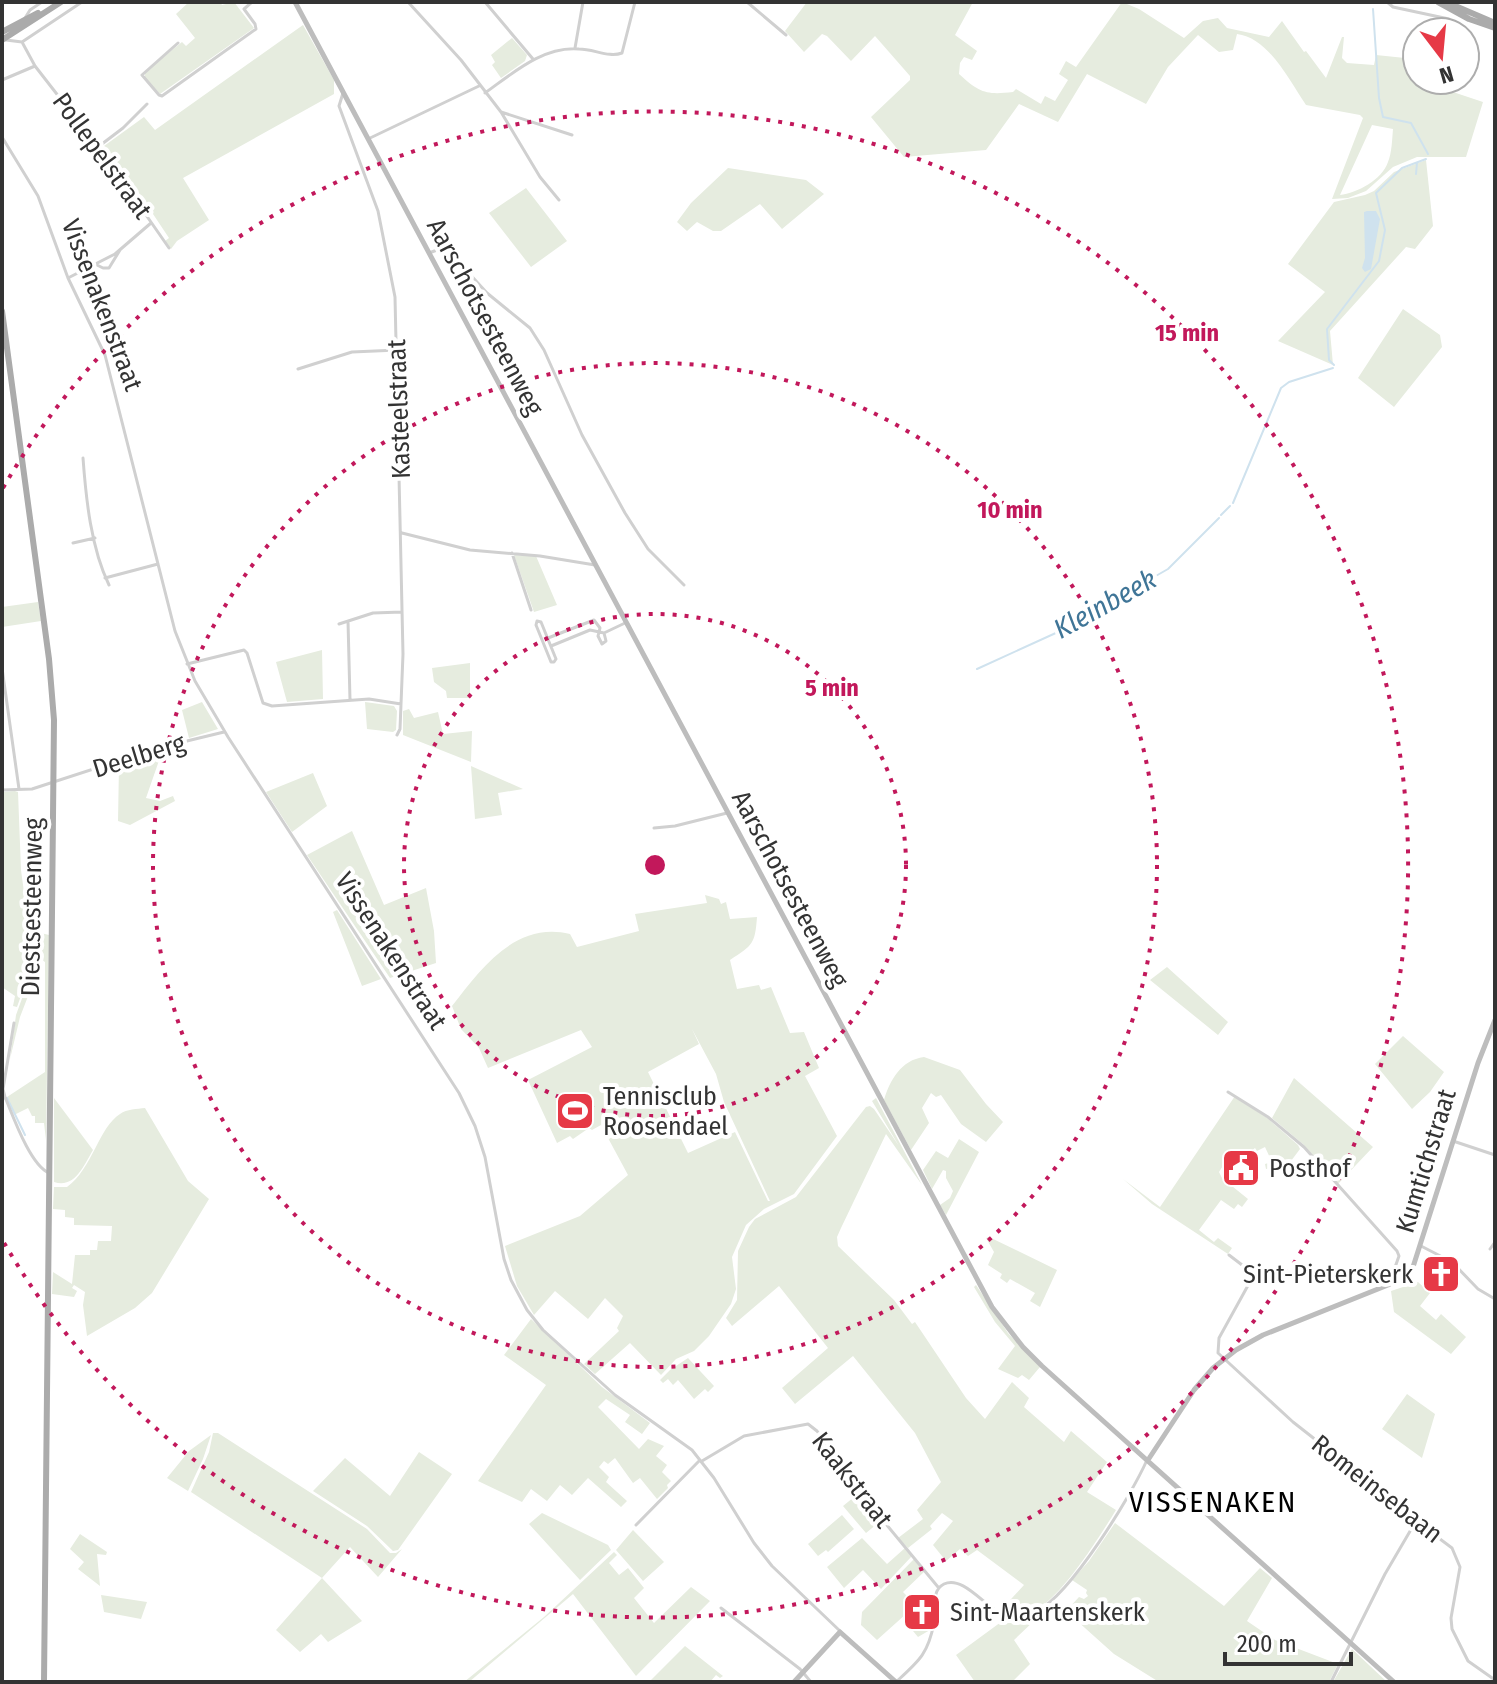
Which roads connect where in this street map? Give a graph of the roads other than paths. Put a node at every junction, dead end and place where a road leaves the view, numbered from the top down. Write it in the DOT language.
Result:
graph roads {
  1 [pos="42,2"];
  2 [pos="58,2"];
  3 [pos="82,2"];
  4 [pos="252,2"];
  5 [pos="295,2"];
  6 [pos="408,2"];
  7 [pos="485,2"];
  8 [pos="583,2"];
  9 [pos="635,2"];
  10 [pos="747,2"];
  11 [pos="1387,2"];
  12 [pos="1438,2"];
  13 [pos="1446,2"];
  14 [pos="754,4"];
  15 [pos="1435,16"];
  16 [pos="25,18"];
  17 [pos="1495,26"];
  18 [pos="2,32"];
  19 [pos="786,35"];
  20 [pos="2,40"];
  21 [pos="20,42"];
  22 [pos="178,43"];
  23 [pos="575,48"];
  24 [pos="533,59"];
  25 [pos="35,66"];
  26 [pos="2,80"];
  27 [pos="479,86"];
  28 [pos="343,93"];
  29 [pos="485,93"];
  30 [pos="147,104"];
  31 [pos="501,112"];
  32 [pos="572,135"];
  33 [pos="2,137"];
  34 [pos="368,139"];
  35 [pos="98,147"];
  36 [pos="559,200"];
  37 [pos="151,223"];
  38 [pos="121,248"];
  39 [pos="169,248"];
  40 [pos="429,253"];
  41 [pos="95,264"];
  42 [pos="68,278"];
  43 [pos="2,314"];
  44 [pos="398,350"];
  45 [pos="298,369"];
  46 [pos="83,458"];
  47 [pos="402,533"];
  48 [pos="95,538"];
  49 [pos="73,543"];
  50 [pos="512,553"];
  51 [pos="158,564"];
  52 [pos="595,565"];
  53 [pos="105,578"];
  54 [pos="109,585"];
  55 [pos="684,585"];
  56 [pos="531,610"];
  57 [pos="402,612"];
  58 [pos="348,621"];
  59 [pos="625,623"];
  60 [pos="339,624"];
  61 [pos="602,633"];
  62 [pos="548,638"];
  63 [pos="551,646"];
  64 [pos="187,664"];
  65 [pos="2,668"];
  66 [pos="350,700"];
  67 [pos="266,704"];
  68 [pos="401,704"];
  69 [pos="266,711"];
  70 [pos="224,732"];
  71 [pos="397,735"];
  72 [pos="54,781"];
  73 [pos="19,789"];
  74 [pos="2,790"];
  75 [pos="727,813"];
  76 [pos="654,828"];
  77 [pos="1495,1020"];
  78 [pos="14,1023"];
  79 [pos="2,1089"];
  80 [pos="1228,1092"];
  81 [pos="1453,1141"];
  82 [pos="1495,1155"];
  83 [pos="49,1173"];
  84 [pos="1495,1242"];
  85 [pos="1421,1245"];
  86 [pos="1490,1249"];
  87 [pos="1229,1255"];
  88 [pos="1397,1281"];
  89 [pos="1495,1299"];
  90 [pos="1224,1359"];
  91 [pos="701,1460"];
  92 [pos="1148,1460"];
  93 [pos="1416,1521"];
  94 [pos="636,1525"];
  95 [pos="939,1588"];
  96 [pos="721,1608"];
  97 [pos="840,1632"];
  98 [pos="1351,1643"];
  99 [pos="804,1673"];
  100 [pos="1495,1680"];
  101 [pos="44,1682"];
  102 [pos="794,1682"];
  103 [pos="811,1682"];
  104 [pos="896,1682"];
  105 [pos="1331,1682"];
  106 [pos="1394,1682"];
  1 -- 16 [label="street"];
  2 -- 16 [label="main road"];
  2 -- 20 [label="main road"];
  3 -- 21 [label="street"];
  4 -- 22 [label="street"];
  5 -- 28 [label="main road, Aarschotsesteenweg"];
  6 -- 27 [label="street"];
  7 -- 24 [label="street"];
  8 -- 23 [label="street"];
  9 -- 23 [label="street"];
  10 -- 14 [label="street"];
  11 -- 15 [label="street"];
  12 -- 17 [label="main road"];
  13 -- 17 [label="main road"];
  14 -- 19 [label="street"];
  16 -- 18 [label="main road"];
  20 -- 21 [label="street"];
  21 -- 25 [label="street, Pollepelstraat"];
  23 -- 24 [label="street"];
  24 -- 29 [label="street"];
  25 -- 26 [label="street, Pollepelstraat"];
  25 -- 35 [label="street, Pollepelstraat"];
  27 -- 29 [label="street"];
  27 -- 34 [label="street"];
  28 -- 34 [label="main road, Aarschotsesteenweg"];
  28 -- 44 [label="street, Kasteelstraat"];
  29 -- 31 [label="street"];
  30 -- 35 [label="street"];
  31 -- 32 [label="street"];
  31 -- 36 [label="street"];
  33 -- 42 [label="street, Vissenakenstraat"];
  34 -- 40 [label="main road, Aarschotsesteenweg"];
  35 -- 37 [label="street, Pollepelstraat"];
  37 -- 38 [label="street"];
  37 -- 39 [label="street, Pollepelstraat"];
  38 -- 41 [label="street"];
  38 -- 41 [label="street"];
  40 -- 52 [label="main road, Aarschotsesteenweg"];
  40 -- 55 [label="street"];
  41 -- 42 [label="street"];
  42 -- 51 [label="street, Vissenakenstraat"];
  43 -- 72 [label="main road, Diestsesteenweg"];
  44 -- 45 [label="street"];
  44 -- 47 [label="street, Kasteelstraat"];
  46 -- 48 [label="street"];
  47 -- 50 [label="street"];
  47 -- 57 [label="street, Kasteelstraat"];
  48 -- 49 [label="street"];
  48 -- 53 [label="street"];
  50 -- 52 [label="street"];
  50 -- 56 [label="street"];
  51 -- 53 [label="street"];
  51 -- 64 [label="street, Vissenakenstraat"];
  52 -- 59 [label="main road, Aarschotsesteenweg"];
  53 -- 54 [label="street"];
  57 -- 58 [label="street"];
  57 -- 68 [label="street, Kasteelstraat"];
  58 -- 60 [label="street"];
  58 -- 66 [label="street"];
  59 -- 61 [label="street"];
  59 -- 75 [label="main road, Aarschotsesteenweg"];
  61 -- 62 [label="street"];
  61 -- 63 [label="street"];
  62 -- 63 [label="street"];
  62 -- 63 [label="street"];
  64 -- 67 [label="street"];
  64 -- 70 [label="street, Vissenakenstraat"];
  65 -- 73 [label="street"];
  66 -- 67 [label="street"];
  66 -- 68 [label="street"];
  67 -- 69 [label="street"];
  68 -- 71 [label="street, Kasteelstraat"];
  70 -- 72 [label="street, Deelberg"];
  70 -- 91 [label="street, Vissenakenstraat"];
  72 -- 73 [label="street, Deelberg"];
  72 -- 83 [label="main road, Diestsesteenweg"];
  73 -- 74 [label="street, Deelberg"];
  75 -- 76 [label="street"];
  75 -- 92 [label="main road, Aarschotsesteenweg"];
  77 -- 81 [label="main road, Kumtichstraat"];
  78 -- 79 [label="street"];
  79 -- 83 [label="street"];
  80 -- 88 [label="street"];
  81 -- 82 [label="street"];
  81 -- 85 [label="main road, Kumtichstraat"];
  83 -- 101 [label="main road, Diestsesteenweg"];
  84 -- 86 [label="street"];
  85 -- 88 [label="main road, Kumtichstraat"];
  85 -- 89 [label="street"];
  87 -- 90 [label="street"];
  88 -- 90 [label="main road"];
  90 -- 92 [label="main road"];
  90 -- 93 [label="street, Romeinsebaan"];
  91 -- 94 [label="street"];
  91 -- 95 [label="street, Kaakstraat"];
  91 -- 97 [label="street, Vissenakenstraat"];
  92 -- 95 [label="street"];
  92 -- 98 [label="main road, Aarschotsesteenweg"];
  93 -- 98 [label="street"];
  93 -- 100 [label="street, Romeinsebaan"];
  95 -- 104 [label="street"];
  96 -- 99 [label="street"];
  97 -- 99 [label="main road"];
  97 -- 104 [label="main road, Vissenakenstraat"];
  98 -- 105 [label="street"];
  98 -- 106 [label="main road, Aarschotsesteenweg"];
  99 -- 102 [label="main road"];
  99 -- 103 [label="street"];
}
